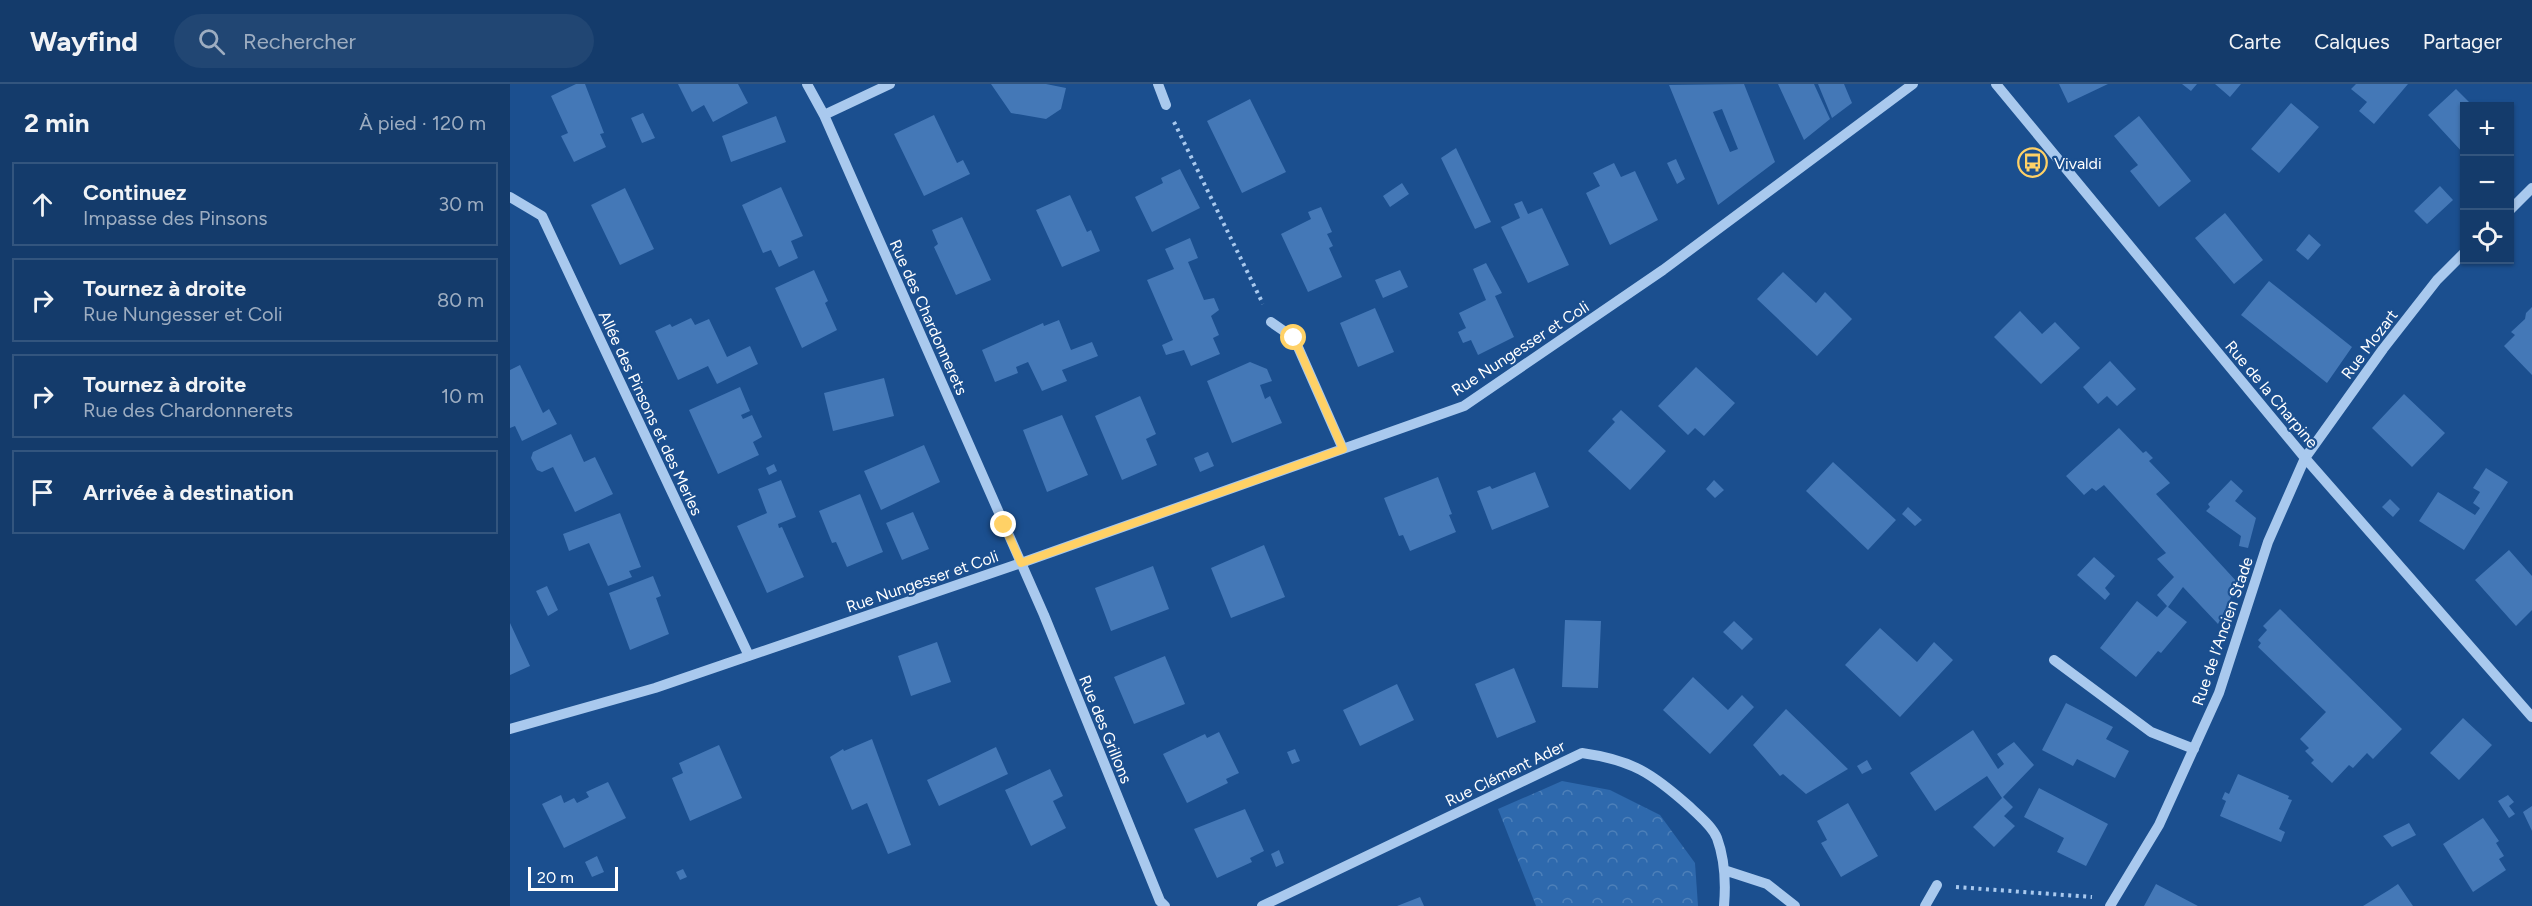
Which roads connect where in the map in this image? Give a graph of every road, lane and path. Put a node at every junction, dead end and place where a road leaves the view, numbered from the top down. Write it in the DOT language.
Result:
graph roads {
  1 [pos="807,84"];
  2 [pos="890,84"];
  3 [pos="1158,84"];
  4 [pos="1913,84"];
  5 [pos="1996,84"];
  6 [pos="1166,105"];
  7 [pos="824,115"];
  8 [pos="2532,188"];
  9 [pos="510,197"];
  10 [pos="2514,206"];
  11 [pos="2460,258"];
  12 [pos="1271,322"];
  13 [pos="1343,449"];
  14 [pos="2305,458"];
  15 [pos="1021,563"];
  16 [pos="748,656"];
  17 [pos="2054,660"];
  18 [pos="2532,717"];
  19 [pos="510,729"];
  20 [pos="2193,749"];
  21 [pos="1724,870"];
  22 [pos="1937,885"];
  23 [pos="2112,903"];
  24 [pos="1165,906"];
  25 [pos="1262,906"];
  26 [pos="1724,906"];
  27 [pos="1795,906"];
  28 [pos="1925,906"];
  1 -- 7 [label="street, Rue des Chardonnerets"];
  2 -- 7 [label="street"];
  3 -- 6 [label="street"];
  4 -- 13 [label="street, Rue Nungesser et Coli"];
  5 -- 14 [label="street, Rue de la Charpine"];
  6 -- 12 [label="path"];
  7 -- 15 [label="street, Rue des Chardonnerets"];
  8 -- 10 [label="street"];
  9 -- 16 [label="street, Allée des Pinsons et des Merles"];
  11 -- 14 [label="street, Rue Mozart"];
  12 -- 13 [label="street"];
  13 -- 15 [label="street, Rue Nungesser et Coli"];
  14 -- 18 [label="street, Rue de la Charpine"];
  14 -- 20 [label="street, Rue de l’Ancien Stade"];
  15 -- 16 [label="street, Rue Nungesser et Coli"];
  15 -- 24 [label="street, Rue des Grillons"];
  16 -- 19 [label="street, Rue Nungesser et Coli"];
  17 -- 20 [label="street"];
  20 -- 23 [label="street, Rue de l’Ancien Stade"];
  21 -- 25 [label="street, Rue Clément Ader"];
  21 -- 26 [label="street, Rue Clément Ader"];
  21 -- 27 [label="street"];
  22 -- 23 [label="path"];
  22 -- 28 [label="street"];
}
